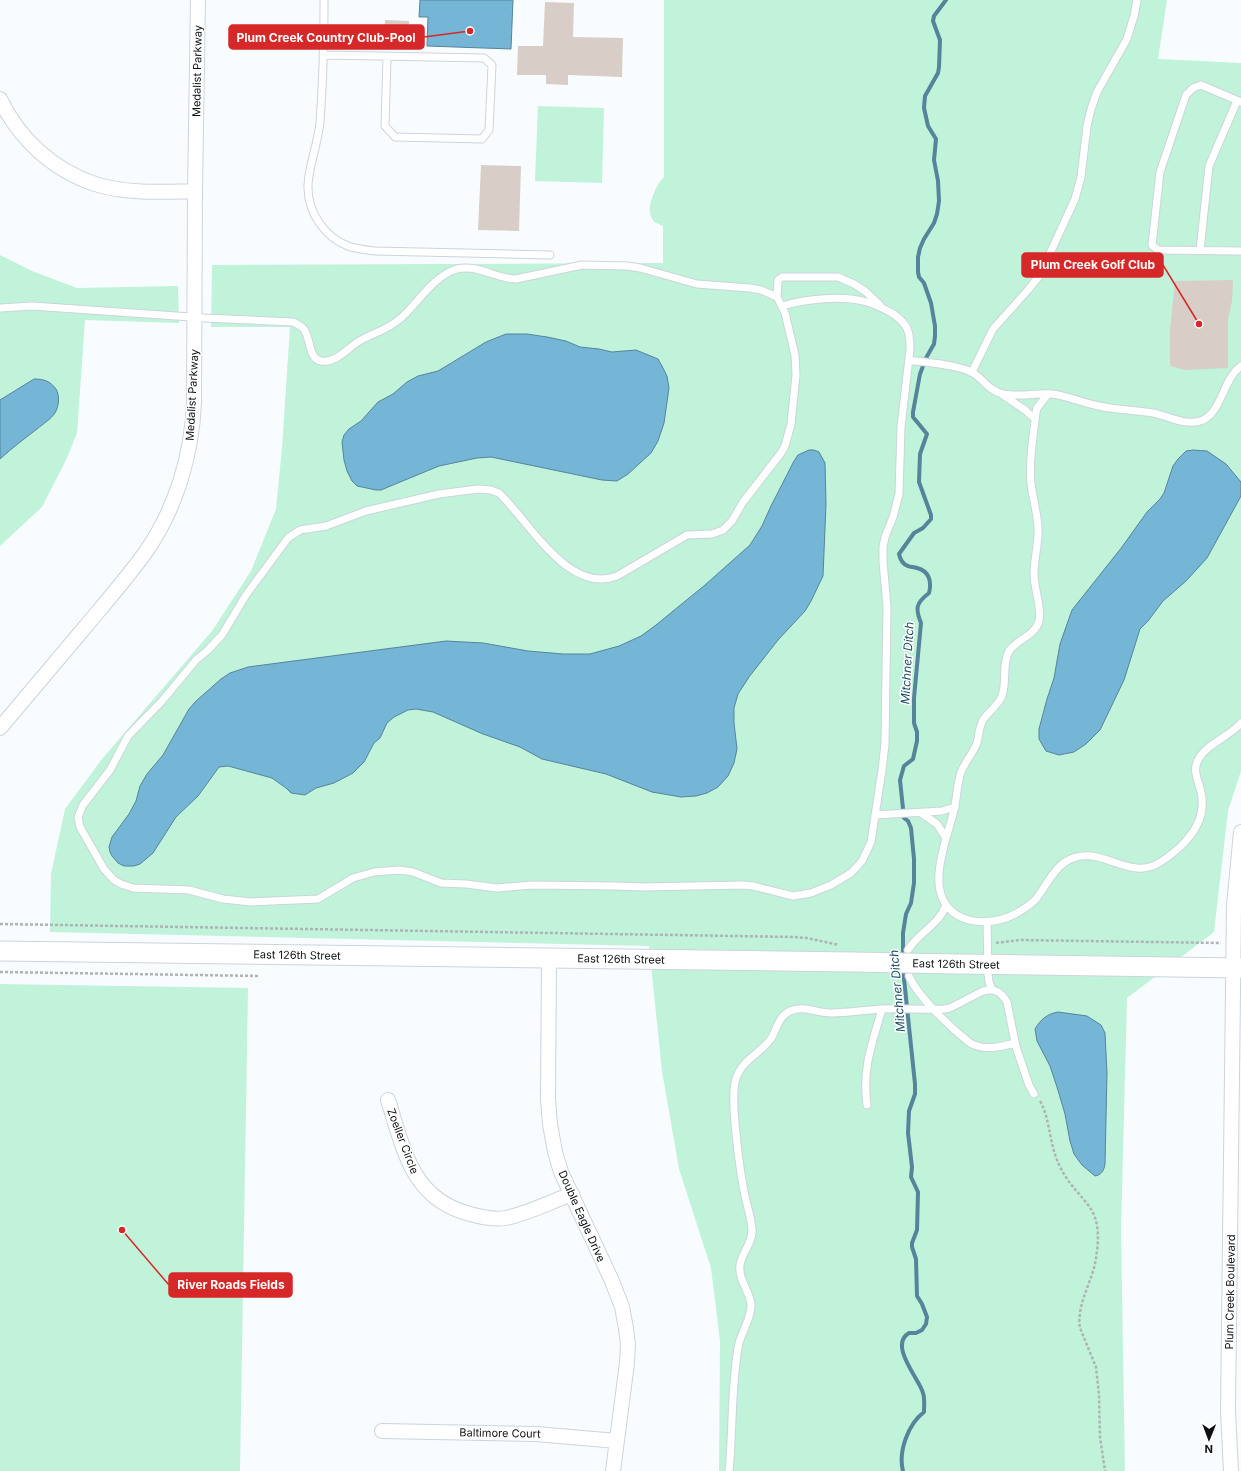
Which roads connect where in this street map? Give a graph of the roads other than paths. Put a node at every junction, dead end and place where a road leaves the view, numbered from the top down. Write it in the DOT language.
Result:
graph roads {
  1 [pos="198,0"];
  2 [pos="324,0"];
  3 [pos="1137,0"];
  4 [pos="323,55"];
  5 [pos="387,57"];
  6 [pos="0,99"];
  7 [pos="1239,102"];
  8 [pos="195,191"];
  9 [pos="1200,250"];
  10 [pos="1241,250"];
  11 [pos="550,255"];
  12 [pos="777,297"];
  13 [pos="782,306"];
  14 [pos="0,308"];
  15 [pos="883,308"];
  16 [pos="195,317"];
  17 [pos="908,360"];
  18 [pos="1241,366"];
  19 [pos="972,372"];
  20 [pos="1001,394"];
  21 [pos="1048,394"];
  22 [pos="1035,419"];
  23 [pos="1241,723"];
  24 [pos="0,728"];
  25 [pos="955,807"];
  26 [pos="921,812"];
  27 [pos="876,815"];
  28 [pos="1241,832"];
  29 [pos="946,838"];
  30 [pos="946,905"];
  31 [pos="987,921"];
  32 [pos="0,950"];
  33 [pos="908,950"];
  34 [pos="550,958"];
  35 [pos="987,964"];
  36 [pos="1237,968"];
  37 [pos="908,976"];
  38 [pos="992,990"];
  39 [pos="882,1009"];
  40 [pos="935,1010"];
  41 [pos="1015,1043"];
  42 [pos="1034,1094"];
  43 [pos="388,1100"];
  44 [pos="867,1105"];
  45 [pos="572,1194"];
  46 [pos="1236,1301"];
  47 [pos="382,1431"];
  48 [pos="617,1441"];
  49 [pos="613,1471"];
  50 [pos="729,1471"];
  51 [pos="1231,1471"];
  1 -- 8 [label="street, Medalist Parkway"];
  2 -- 4 [label="lane"];
  3 -- 19 [label="lane"];
  4 -- 5 [label="lane"];
  4 -- 11 [label="lane"];
  5 -- 5 [label="lane"];
  6 -- 8 [label="street"];
  7 -- 9 [label="lane"];
  7 -- 9 [label="lane"];
  8 -- 16 [label="street, Medalist Parkway"];
  9 -- 10 [label="lane"];
  12 -- 13 [label="lane"];
  12 -- 15 [label="lane"];
  12 -- 16 [label="lane"];
  13 -- 15 [label="lane"];
  13 -- 27 [label="lane"];
  14 -- 16 [label="lane"];
  15 -- 17 [label="lane"];
  16 -- 24 [label="street, Medalist Parkway"];
  17 -- 19 [label="lane"];
  17 -- 27 [label="lane"];
  18 -- 21 [label="lane"];
  19 -- 20 [label="lane"];
  20 -- 21 [label="lane"];
  20 -- 22 [label="lane"];
  21 -- 22 [label="lane"];
  22 -- 25 [label="lane"];
  23 -- 31 [label="lane"];
  25 -- 26 [label="lane"];
  25 -- 29 [label="lane"];
  26 -- 27 [label="lane"];
  26 -- 29 [label="lane"];
  28 -- 36 [label="street, Plum Creek Boulevard"];
  29 -- 30 [label="lane"];
  30 -- 31 [label="lane"];
  30 -- 33 [label="lane"];
  31 -- 35 [label="lane"];
  32 -- 34 [label="street, East 126th Street"];
  34 -- 35 [label="street, East 126th Street, bridge"];
  34 -- 45 [label="street, Double Eagle Drive"];
  35 -- 36 [label="street, East 126th Street"];
  35 -- 38 [label="lane"];
  36 -- 46 [label="street, Plum Creek Boulevard"];
  37 -- 40 [label="lane"];
  38 -- 40 [label="lane"];
  38 -- 41 [label="lane"];
  39 -- 40 [label="lane"];
  39 -- 44 [label="lane"];
  39 -- 50 [label="lane"];
  40 -- 41 [label="lane"];
  41 -- 42 [label="lane"];
  43 -- 45 [label="street, Zoeller Circle"];
  45 -- 48 [label="street, Double Eagle Drive"];
  46 -- 51 [label="street, Plum Creek Boulevard"];
  47 -- 48 [label="street, Baltimore Court"];
  48 -- 49 [label="street, Double Eagle Drive"];
}
